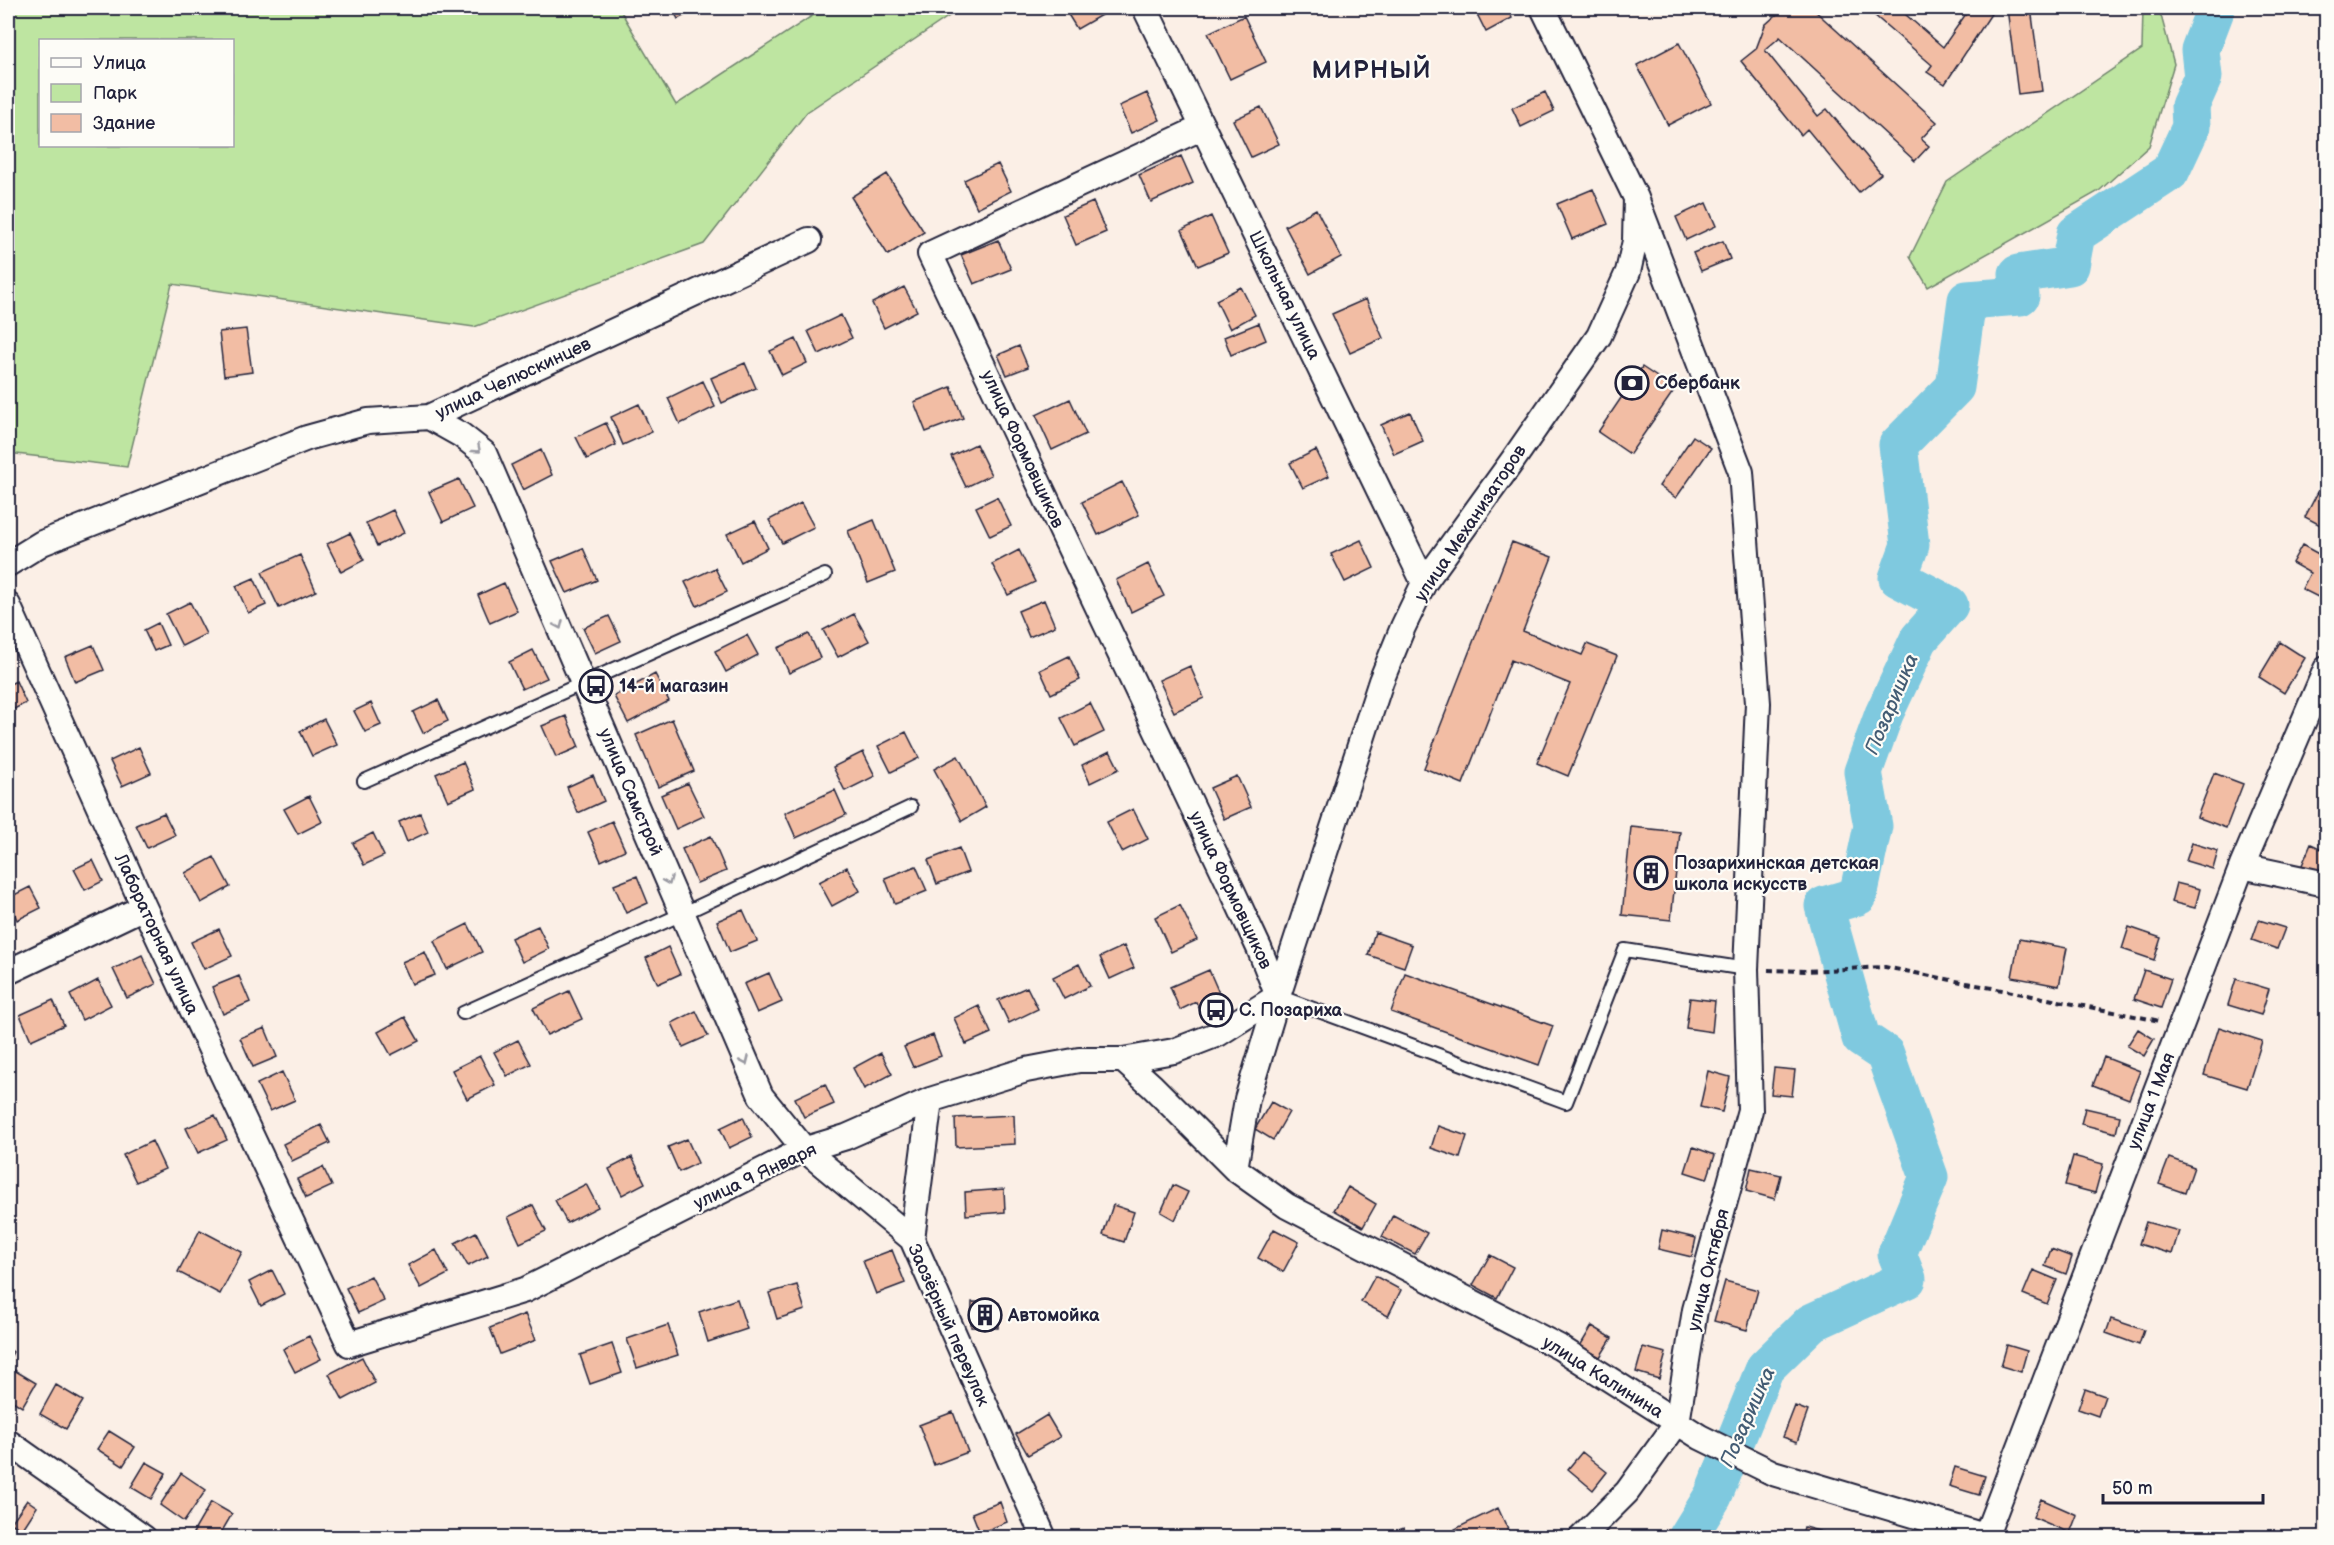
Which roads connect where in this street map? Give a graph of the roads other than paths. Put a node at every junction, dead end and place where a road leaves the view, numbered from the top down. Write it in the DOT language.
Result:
graph roads {
  1 [pos="1145,8"];
  2 [pos="1543,8"];
  3 [pos="1203,127"];
  4 [pos="1636,198"];
  5 [pos="809,240"];
  6 [pos="429,417"];
  7 [pos="8,564"];
  8 [pos="825,575"];
  9 [pos="1424,583"];
  10 [pos="8,605"];
  11 [pos="2326,669"];
  12 [pos="585,683"];
  13 [pos="364,781"];
  14 [pos="911,807"];
  15 [pos="2242,866"];
  16 [pos="2326,884"];
  17 [pos="144,907"];
  18 [pos="682,914"];
  19 [pos="1746,969"];
  20 [pos="8,972"];
  21 [pos="1278,996"];
  22 [pos="463,1013"];
  23 [pos="1123,1060"];
  24 [pos="930,1100"];
  25 [pos="806,1150"];
  26 [pos="1235,1169"];
  27 [pos="912,1239"];
  28 [pos="359,1341"];
  29 [pos="1677,1423"];
  30 [pos="8,1442"];
  31 [pos="1987,1537"];
  32 [pos="144,1538"];
  33 [pos="1044,1538"];
  34 [pos="1581,1538"];
  1 -- 3 [label="street, Школьная улица"];
  2 -- 4 [label="street, улица Механизаторов"];
  3 -- 9 [label="street, Школьная улица"];
  3 -- 21 [label="street, улица Формовщиков"];
  4 -- 9 [label="street, улица Механизаторов"];
  4 -- 19 [label="street, улица Октября"];
  5 -- 6 [label="street, улица Челюскинцев"];
  6 -- 7 [label="street, улица Челюскинцев"];
  6 -- 12 [label="street, улица Самстрой, one-way"];
  8 -- 12 [label="lane"];
  9 -- 21 [label="street, улица Механизаторов"];
  10 -- 17 [label="street, Лабораторная улица"];
  11 -- 15 [label="street, улица 1 Мая"];
  12 -- 13 [label="lane"];
  12 -- 18 [label="street, улица Самстрой, one-way"];
  14 -- 18 [label="lane"];
  15 -- 16 [label="street"];
  15 -- 31 [label="street, улица 1 Мая"];
  17 -- 20 [label="street"];
  17 -- 28 [label="street, Лабораторная улица"];
  18 -- 22 [label="lane"];
  18 -- 25 [label="street, улица Самстрой, one-way"];
  19 -- 21 [label="lane"];
  19 -- 29 [label="street, улица Октября"];
  21 -- 23 [label="street, улица 9 Января"];
  21 -- 26 [label="street, улица Механизаторов"];
  23 -- 24 [label="street, улица 9 Января"];
  23 -- 26 [label="street, улица Калинина"];
  24 -- 25 [label="street, улица 9 Января"];
  24 -- 27 [label="street"];
  25 -- 27 [label="street, Заозёрный переулок"];
  25 -- 28 [label="street, улица 9 Января"];
  26 -- 29 [label="street, улица Калинина"];
  27 -- 33 [label="street, Заозёрный переулок"];
  29 -- 31 [label="street, улица Калинина"];
  29 -- 34 [label="street, улица Октября"];
  30 -- 32 [label="street"];
}
